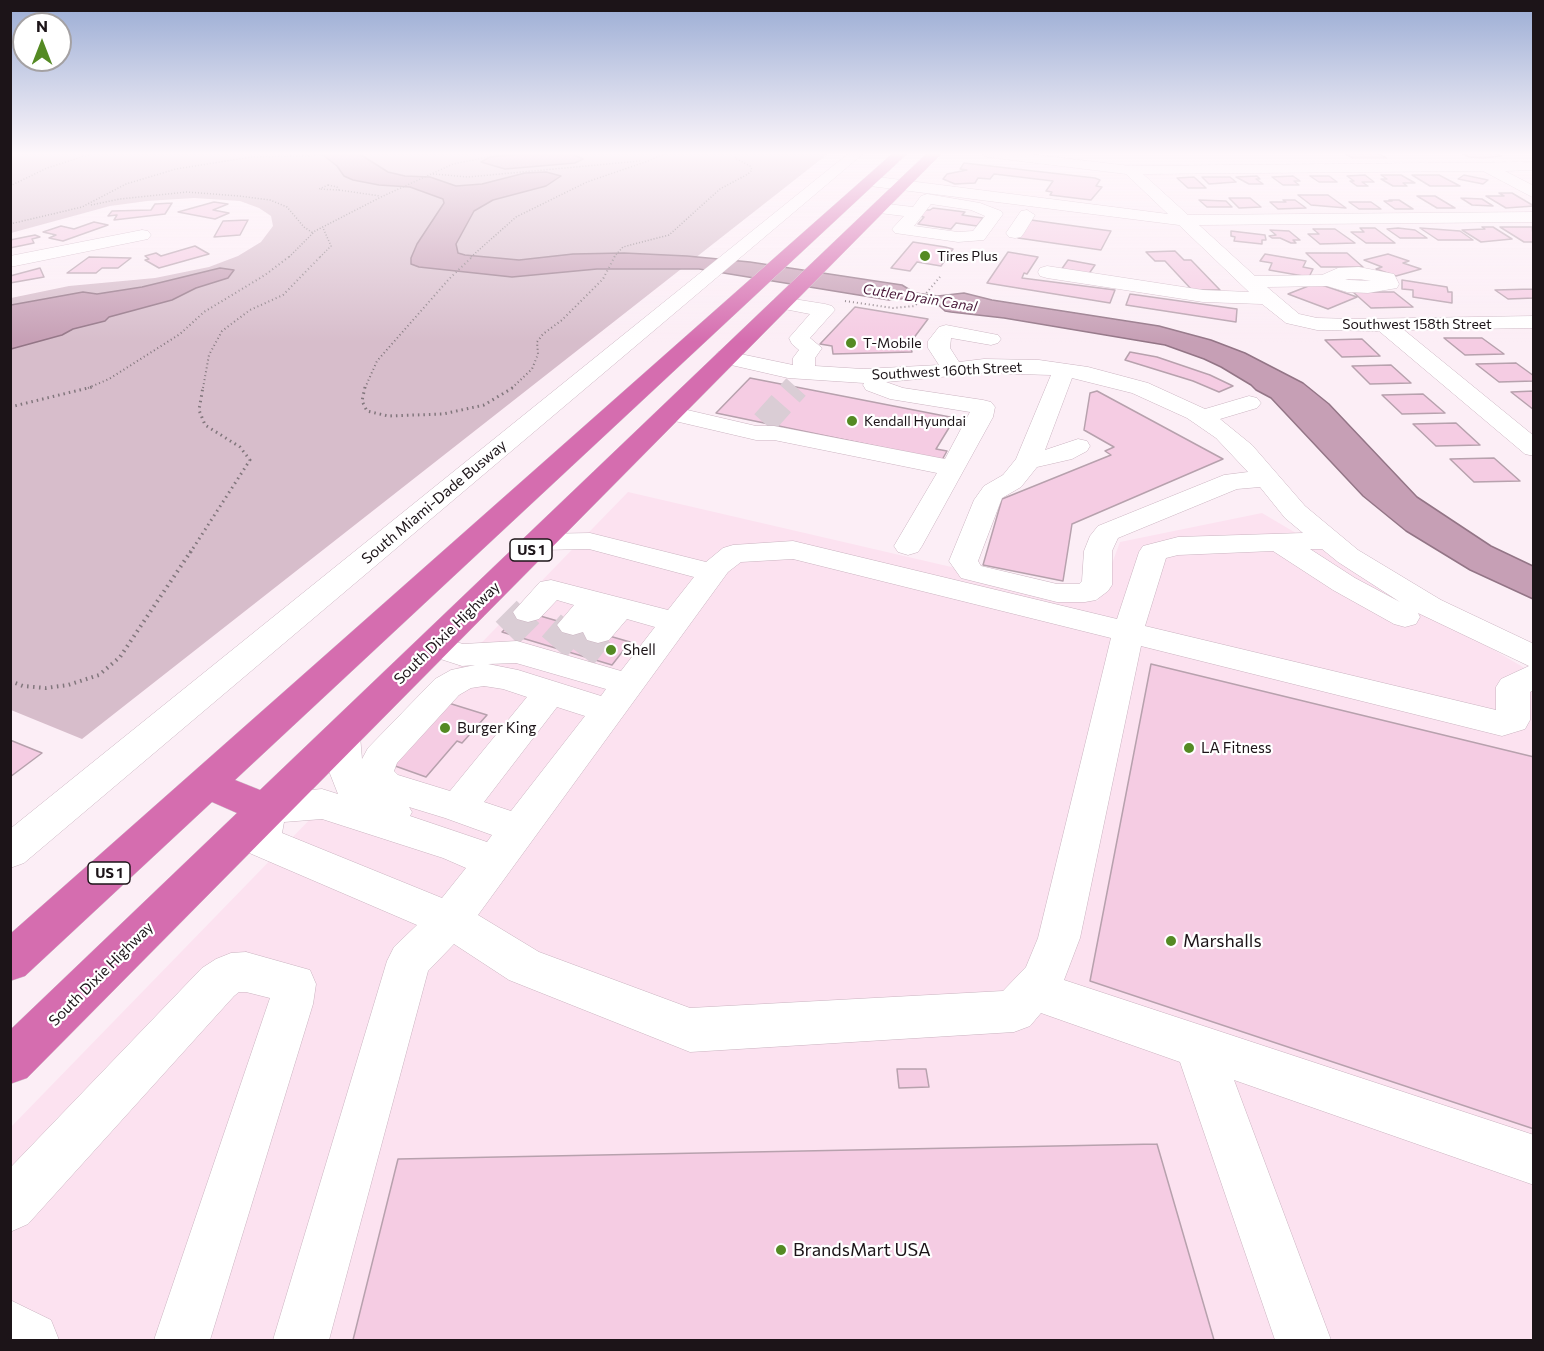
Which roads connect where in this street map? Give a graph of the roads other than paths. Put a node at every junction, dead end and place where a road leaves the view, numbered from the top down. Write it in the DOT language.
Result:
graph roads {
  1 [pos="780,216"];
  2 [pos="831,216"];
  3 [pos="871,216"];
  4 [pos="913,216"];
  5 [pos="993,216"];
  6 [pos="1025,216"];
  7 [pos="1074,216"];
  8 [pos="1180,216"];
  9 [pos="1533,217"];
  10 [pos="1184,220"];
  11 [pos="1015,233"];
  12 [pos="142,235"];
  13 [pos="10,262"];
  14 [pos="1047,272"];
  15 [pos="1329,280"];
  16 [pos="1252,282"];
  17 [pos="789,295"];
  18 [pos="1268,298"];
  19 [pos="1533,322"];
  20 [pos="1385,325"];
  21 [pos="711,326"];
  22 [pos="991,339"];
  23 [pos="735,348"];
  24 [pos="1074,365"];
  25 [pos="953,369"];
  26 [pos="844,375"];
  27 [pos="800,379"];
  28 [pos="878,387"];
  29 [pos="1249,403"];
  30 [pos="1193,412"];
  31 [pos="670,413"];
  32 [pos="1152,419"];
  33 [pos="1078,446"];
  34 [pos="1533,449"];
  35 [pos="1028,461"];
  36 [pos="952,468"];
  37 [pos="1266,479"];
  38 [pos="581,502"];
  39 [pos="1327,540"];
  40 [pos="540,542"];
  41 [pos="1279,542"];
  42 [pos="908,546"];
  43 [pos="721,565"];
  44 [pos="595,601"];
  45 [pos="675,622"];
  46 [pos="1128,632"];
  47 [pos="545,645"];
  48 [pos="433,646"];
  49 [pos="1533,673"];
  50 [pos="628,684"];
  51 [pos="608,711"];
  52 [pos="342,736"];
  53 [pos="207,783"];
  54 [pos="458,808"];
  55 [pos="267,809"];
  56 [pos="519,829"];
  57 [pos="455,846"];
  58 [pos="10,852"];
  59 [pos="494,862"];
  60 [pos="450,920"];
  61 [pos="10,962"];
  62 [pos="1033,990"];
  63 [pos="1198,1046"];
  64 [pos="10,1062"];
  65 [pos="1533,1160"];
  66 [pos="10,1206"];
  67 [pos="10,1328"];
  68 [pos="31,1341"];
  69 [pos="182,1341"];
  70 [pos="301,1341"];
  71 [pos="1303,1341"];
  1 -- 58 [label="street, South Miami-Dade Busway"];
  2 -- 21 [label="highway, US 1"];
  3 -- 17 [label="highway, South Dixie Highway / US 1"];
  4 -- 5 [label="street"];
  6 -- 11 [label="street"];
  7 -- 10 [label="street"];
  8 -- 10 [label="street"];
  9 -- 10 [label="street"];
  10 -- 16 [label="street"];
  12 -- 13 [label="street"];
  14 -- 18 [label="street"];
  15 -- 16 [label="street"];
  16 -- 18 [label="street"];
  17 -- 23 [label="highway, South Dixie Highway / US 1"];
  17 -- 27 [label="street"];
  18 -- 20 [label="street, Southwest 158th Street"];
  19 -- 20 [label="street, Southwest 158th Street"];
  20 -- 34 [label="street"];
  21 -- 23 [label="highway"];
  21 -- 53 [label="highway, US 1"];
  22 -- 25 [label="street"];
  23 -- 27 [label="street"];
  23 -- 31 [label="highway, South Dixie Highway / US 1"];
  24 -- 25 [label="street, Southwest 160th Street"];
  24 -- 30 [label="street, Southwest 160th Street"];
  24 -- 35 [label="street"];
  25 -- 26 [label="street, Southwest 160th Street"];
  26 -- 27 [label="street, Southwest 160th Street"];
  26 -- 28 [label="street"];
  27 -- 28 [label="street"];
  28 -- 36 [label="street"];
  29 -- 30 [label="street"];
  30 -- 32 [label="street"];
  30 -- 37 [label="street, Southwest 160th Street"];
  31 -- 36 [label="street"];
  31 -- 38 [label="highway, South Dixie Highway / US 1"];
  33 -- 35 [label="street"];
  35 -- 37 [label="street"];
  36 -- 42 [label="street"];
  37 -- 39 [label="street, Southwest 160th Street"];
  38 -- 40 [label="highway, South Dixie Highway / US 1"];
  38 -- 43 [label="street"];
  39 -- 41 [label="street"];
  39 -- 49 [label="street, Southwest 160th Street"];
  40 -- 43 [label="street"];
  40 -- 48 [label="highway, South Dixie Highway / US 1"];
  41 -- 46 [label="street"];
  41 -- 49 [label="street"];
  43 -- 45 [label="street"];
  43 -- 46 [label="street"];
  44 -- 45 [label="street"];
  44 -- 47 [label="street"];
  44 -- 47 [label="street"];
  45 -- 50 [label="street"];
  46 -- 49 [label="street"];
  46 -- 62 [label="street"];
  47 -- 48 [label="street"];
  47 -- 50 [label="street"];
  47 -- 51 [label="street"];
  47 -- 54 [label="street"];
  47 -- 54 [label="street"];
  48 -- 52 [label="highway, South Dixie Highway / US 1"];
  50 -- 51 [label="street"];
  51 -- 56 [label="street"];
  52 -- 55 [label="highway, South Dixie Highway / US 1"];
  52 -- 57 [label="street"];
  53 -- 55 [label="highway"];
  53 -- 61 [label="highway, US 1"];
  54 -- 56 [label="street"];
  55 -- 57 [label="street"];
  55 -- 60 [label="street"];
  55 -- 64 [label="highway, South Dixie Highway / US 1"];
  56 -- 59 [label="street"];
  57 -- 59 [label="street"];
  59 -- 60 [label="street"];
  60 -- 62 [label="street"];
  60 -- 70 [label="street"];
  62 -- 63 [label="street"];
  63 -- 65 [label="street"];
  63 -- 71 [label="street"];
  66 -- 69 [label="street"];
  67 -- 68 [label="street"];
}
